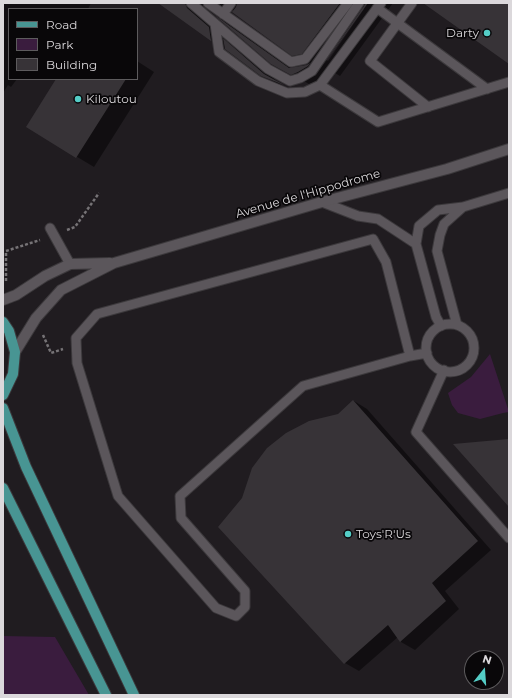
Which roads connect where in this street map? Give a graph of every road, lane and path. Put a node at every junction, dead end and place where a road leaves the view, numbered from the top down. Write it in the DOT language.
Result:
graph roads {
  1 [pos="192,3"];
  2 [pos="208,3"];
  3 [pos="231,3"];
  4 [pos="348,3"];
  5 [pos="359,3"];
  6 [pos="412,3"];
  7 [pos="379,6"];
  8 [pos="223,14"];
  9 [pos="397,23"];
  10 [pos="215,24"];
  11 [pos="509,82"];
  12 [pos="320,85"];
  13 [pos="487,89"];
  14 [pos="428,107"];
  15 [pos="509,149"];
  16 [pos="509,192"];
  17 [pos="322,202"];
  18 [pos="463,207"];
  19 [pos="50,228"];
  20 [pos="416,244"];
  21 [pos="114,263"];
  22 [pos="70,264"];
  23 [pos="3,300"];
  24 [pos="3,322"];
  25 [pos="457,325"];
  26 [pos="441,326"];
  27 [pos="43,335"];
  28 [pos="77,346"];
  29 [pos="15,352"];
  30 [pos="427,353"];
  31 [pos="410,356"];
  32 [pos="444,370"];
  33 [pos="3,395"];
  34 [pos="3,408"];
  35 [pos="3,488"];
  36 [pos="509,538"];
  37 [pos="106,695"];
  38 [pos="134,695"];
  1 -- 10 [label="lane"];
  2 -- 8 [label="lane"];
  3 -- 8 [label="lane"];
  4 -- 8 [label="lane"];
  5 -- 10 [label="lane"];
  6 -- 9 [label="lane"];
  7 -- 9 [label="lane"];
  7 -- 12 [label="lane"];
  9 -- 13 [label="lane"];
  9 -- 14 [label="lane"];
  10 -- 12 [label="lane"];
  11 -- 13 [label="lane"];
  12 -- 14 [label="lane"];
  13 -- 14 [label="lane"];
  15 -- 17 [label="main road, Avenue de l'Hippodrome"];
  16 -- 18 [label="lane"];
  17 -- 20 [label="lane"];
  17 -- 21 [label="main road, Avenue de l'Hippodrome"];
  18 -- 20 [label="lane"];
  18 -- 25 [label="lane"];
  19 -- 22 [label="lane"];
  20 -- 26 [label="lane"];
  21 -- 22 [label="main road, Avenue de l'Hippodrome"];
  21 -- 29 [label="main road, Avenue de l'Hippodrome"];
  22 -- 23 [label="main road, Avenue de l'Hippodrome"];
  24 -- 29 [label="main road"];
  25 -- 26 [label="lane"];
  25 -- 32 [label="lane"];
  26 -- 30 [label="lane"];
  27 -- 28 [label="path"];
  28 -- 31 [label="lane"];
  28 -- 31 [label="lane"];
  29 -- 33 [label="main road"];
  30 -- 31 [label="lane"];
  30 -- 32 [label="lane"];
  32 -- 36 [label="lane"];
  34 -- 38 [label="main road"];
  35 -- 37 [label="main road"];
}
